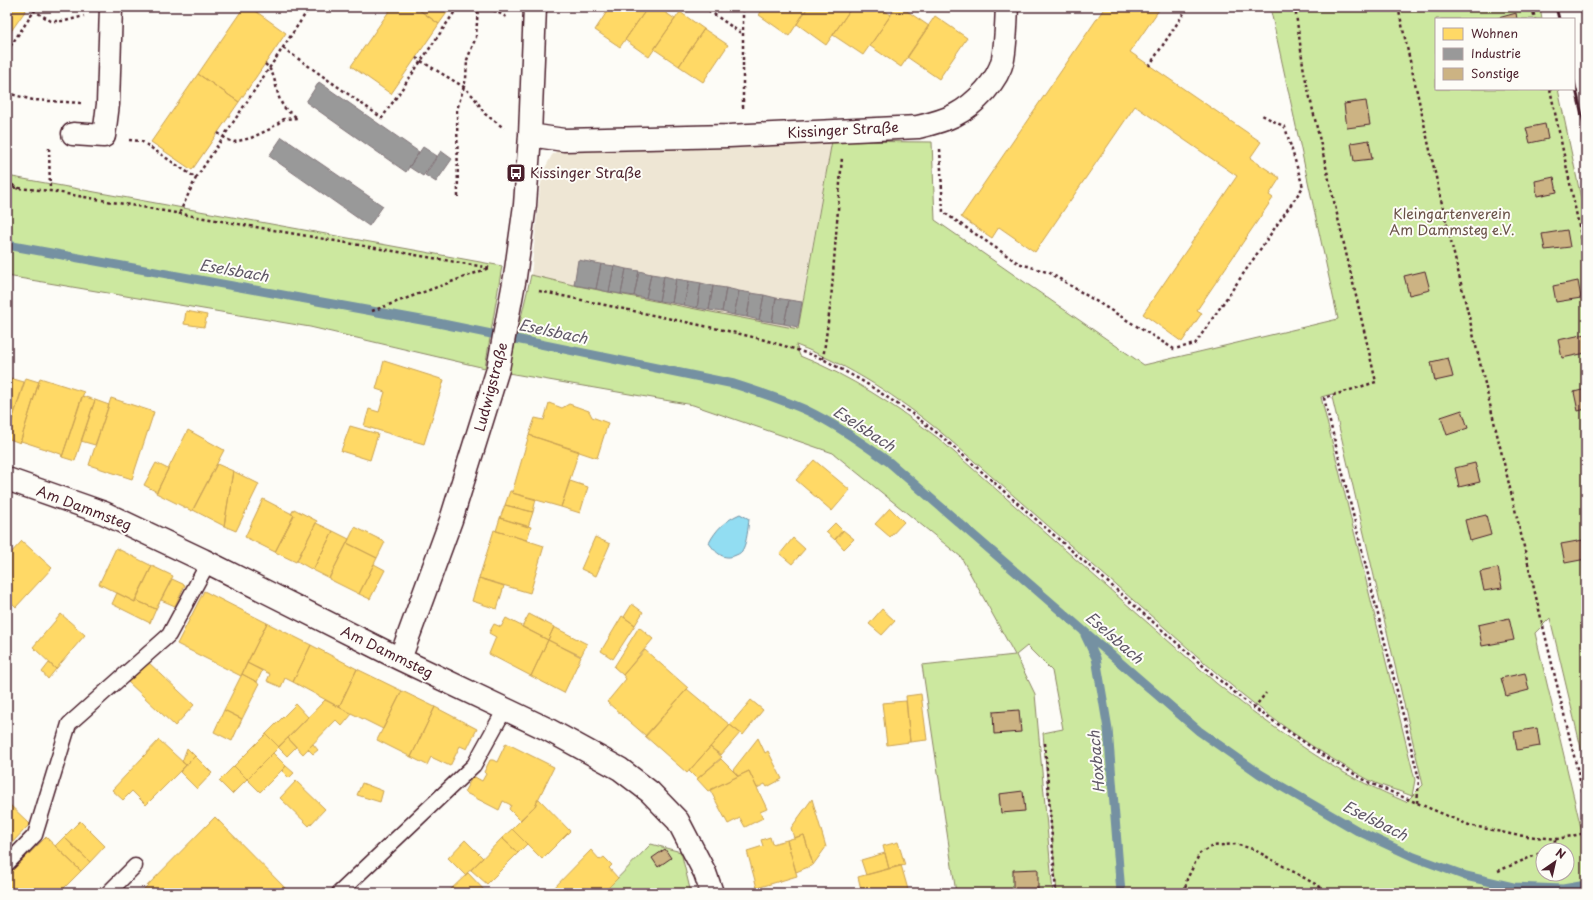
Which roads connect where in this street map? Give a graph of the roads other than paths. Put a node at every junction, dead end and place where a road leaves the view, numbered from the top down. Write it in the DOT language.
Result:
graph roads {
  1 [pos="535,7"];
  2 [pos="1007,7"];
  3 [pos="111,11"];
  4 [pos="73,134"];
  5 [pos="530,135"];
  6 [pos="7,479"];
  7 [pos="208,563"];
  8 [pos="400,659"];
  9 [pos="505,709"];
  10 [pos="7,864"];
  11 [pos="135,866"];
  12 [pos="108,893"];
  13 [pos="340,893"];
  14 [pos="712,893"];
  1 -- 5 [label="street, Ludwigstraße"];
  2 -- 5 [label="street, Kissinger Straße"];
  3 -- 4 [label="street"];
  5 -- 8 [label="street, Ludwigstraße"];
  6 -- 7 [label="street, Am Dammsteg"];
  7 -- 8 [label="street, Am Dammsteg"];
  7 -- 10 [label="lane"];
  8 -- 9 [label="street, Am Dammsteg"];
  9 -- 13 [label="lane"];
  9 -- 14 [label="street, Am Dammsteg"];
  11 -- 12 [label="lane"];
}
